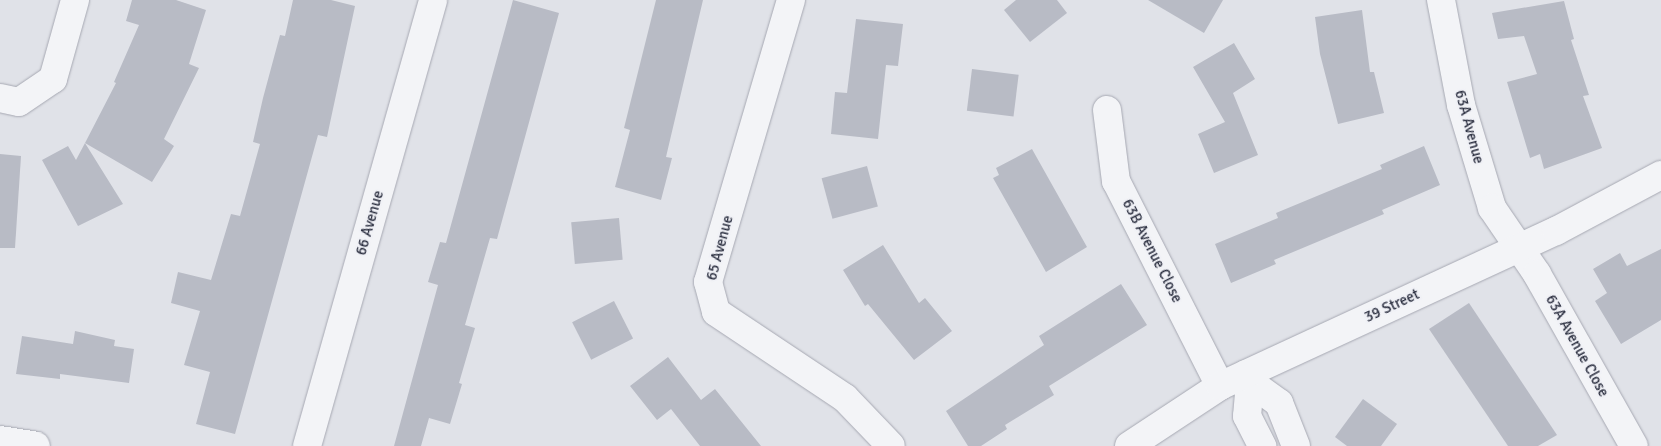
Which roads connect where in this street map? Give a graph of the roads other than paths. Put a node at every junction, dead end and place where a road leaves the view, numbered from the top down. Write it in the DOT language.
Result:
graph roads {
  1 [pos="75,0"];
  2 [pos="433,0"];
  3 [pos="791,0"];
  4 [pos="1441,0"];
  5 [pos="10,100"];
  6 [pos="1106,110"];
  7 [pos="1661,175"];
  8 [pos="1517,247"];
  9 [pos="1248,378"];
  10 [pos="1220,386"];
  11 [pos="0,440"];
  12 [pos="36,446"];
  13 [pos="307,446"];
  14 [pos="891,446"];
  15 [pos="1128,446"];
  16 [pos="1262,446"];
  17 [pos="1296,446"];
  18 [pos="1634,446"];
  1 -- 5 [label="street"];
  2 -- 13 [label="street, 66 Avenue"];
  3 -- 14 [label="street, 65 Avenue"];
  4 -- 8 [label="street, 63A Avenue"];
  6 -- 10 [label="street, 63B Avenue Close"];
  7 -- 8 [label="street, 39 Street"];
  8 -- 9 [label="street, 39 Street"];
  8 -- 18 [label="street, 63A Avenue Close"];
  9 -- 10 [label="street, 39 Street"];
  9 -- 16 [label="street"];
  9 -- 17 [label="street"];
  10 -- 15 [label="street, 39 Street"];
  11 -- 12 [label="street"];
}
